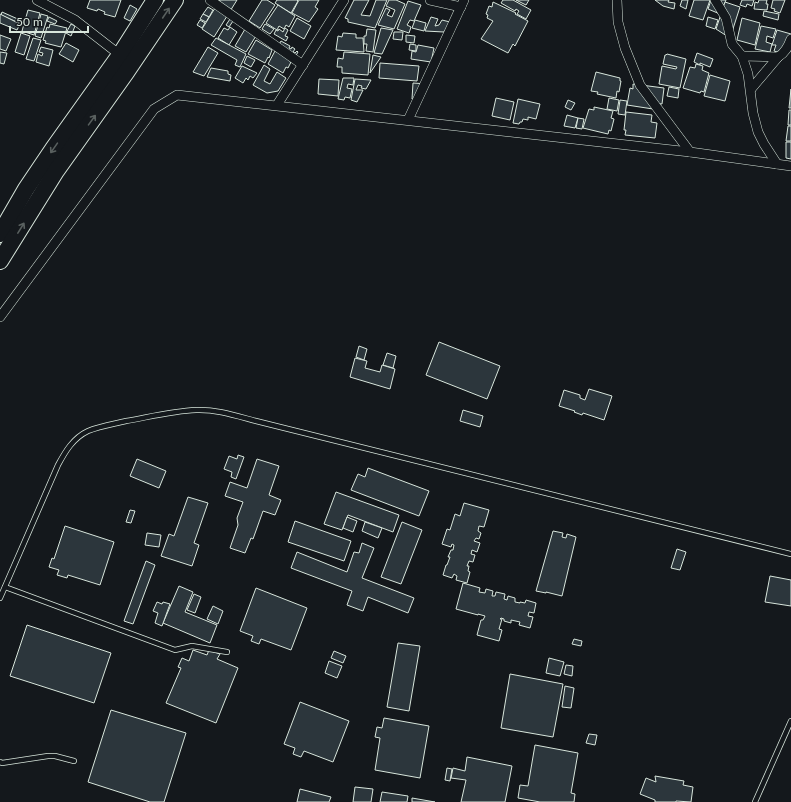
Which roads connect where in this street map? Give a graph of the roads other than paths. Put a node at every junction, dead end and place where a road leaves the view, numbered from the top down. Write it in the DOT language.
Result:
graph roads {
  1 [pos="37,0"];
  2 [pos="156,0"];
  3 [pos="175,0"];
  4 [pos="210,0"];
  5 [pos="344,0"];
  6 [pos="430,0"];
  7 [pos="617,0"];
  8 [pos="715,0"];
  9 [pos="462,3"];
  10 [pos="791,39"];
  11 [pos="120,55"];
  12 [pos="742,56"];
  13 [pos="778,57"];
  14 [pos="303,65"];
  15 [pos="751,88"];
  16 [pos="277,106"];
  17 [pos="408,120"];
  18 [pos="690,152"];
  19 [pos="777,164"];
  20 [pos="791,166"];
  21 [pos="0,234"];
  22 [pos="0,261"];
  23 [pos="0,317"];
  24 [pos="791,554"];
  25 [pos="5,588"];
  26 [pos="0,598"];
  27 [pos="227,652"];
  28 [pos="791,721"];
  29 [pos="74,761"];
  30 [pos="0,762"];
  31 [pos="755,802"];
  1 -- 11 [label="street"];
  2 -- 11 [label="highway"];
  22 -- 3 [label="highway, one-way"];
  4 -- 14 [label="street"];
  5 -- 14 [label="street"];
  6 -- 9 [label="street"];
  7 -- 18 [label="street"];
  8 -- 12 [label="street"];
  9 -- 17 [label="street"];
  10 -- 13 [label="street"];
  11 -- 21 [label="highway, one-way"];
  12 -- 13 [label="street"];
  12 -- 15 [label="street"];
  13 -- 15 [label="street"];
  14 -- 16 [label="street"];
  15 -- 19 [label="street"];
  16 -- 17 [label="street"];
  16 -- 23 [label="street"];
  17 -- 18 [label="street"];
  18 -- 19 [label="street"];
  19 -- 20 [label="street"];
  24 -- 25 [label="lane"];
  25 -- 26 [label="lane"];
  25 -- 27 [label="lane"];
  28 -- 31 [label="lane"];
  29 -- 30 [label="lane"];
}
